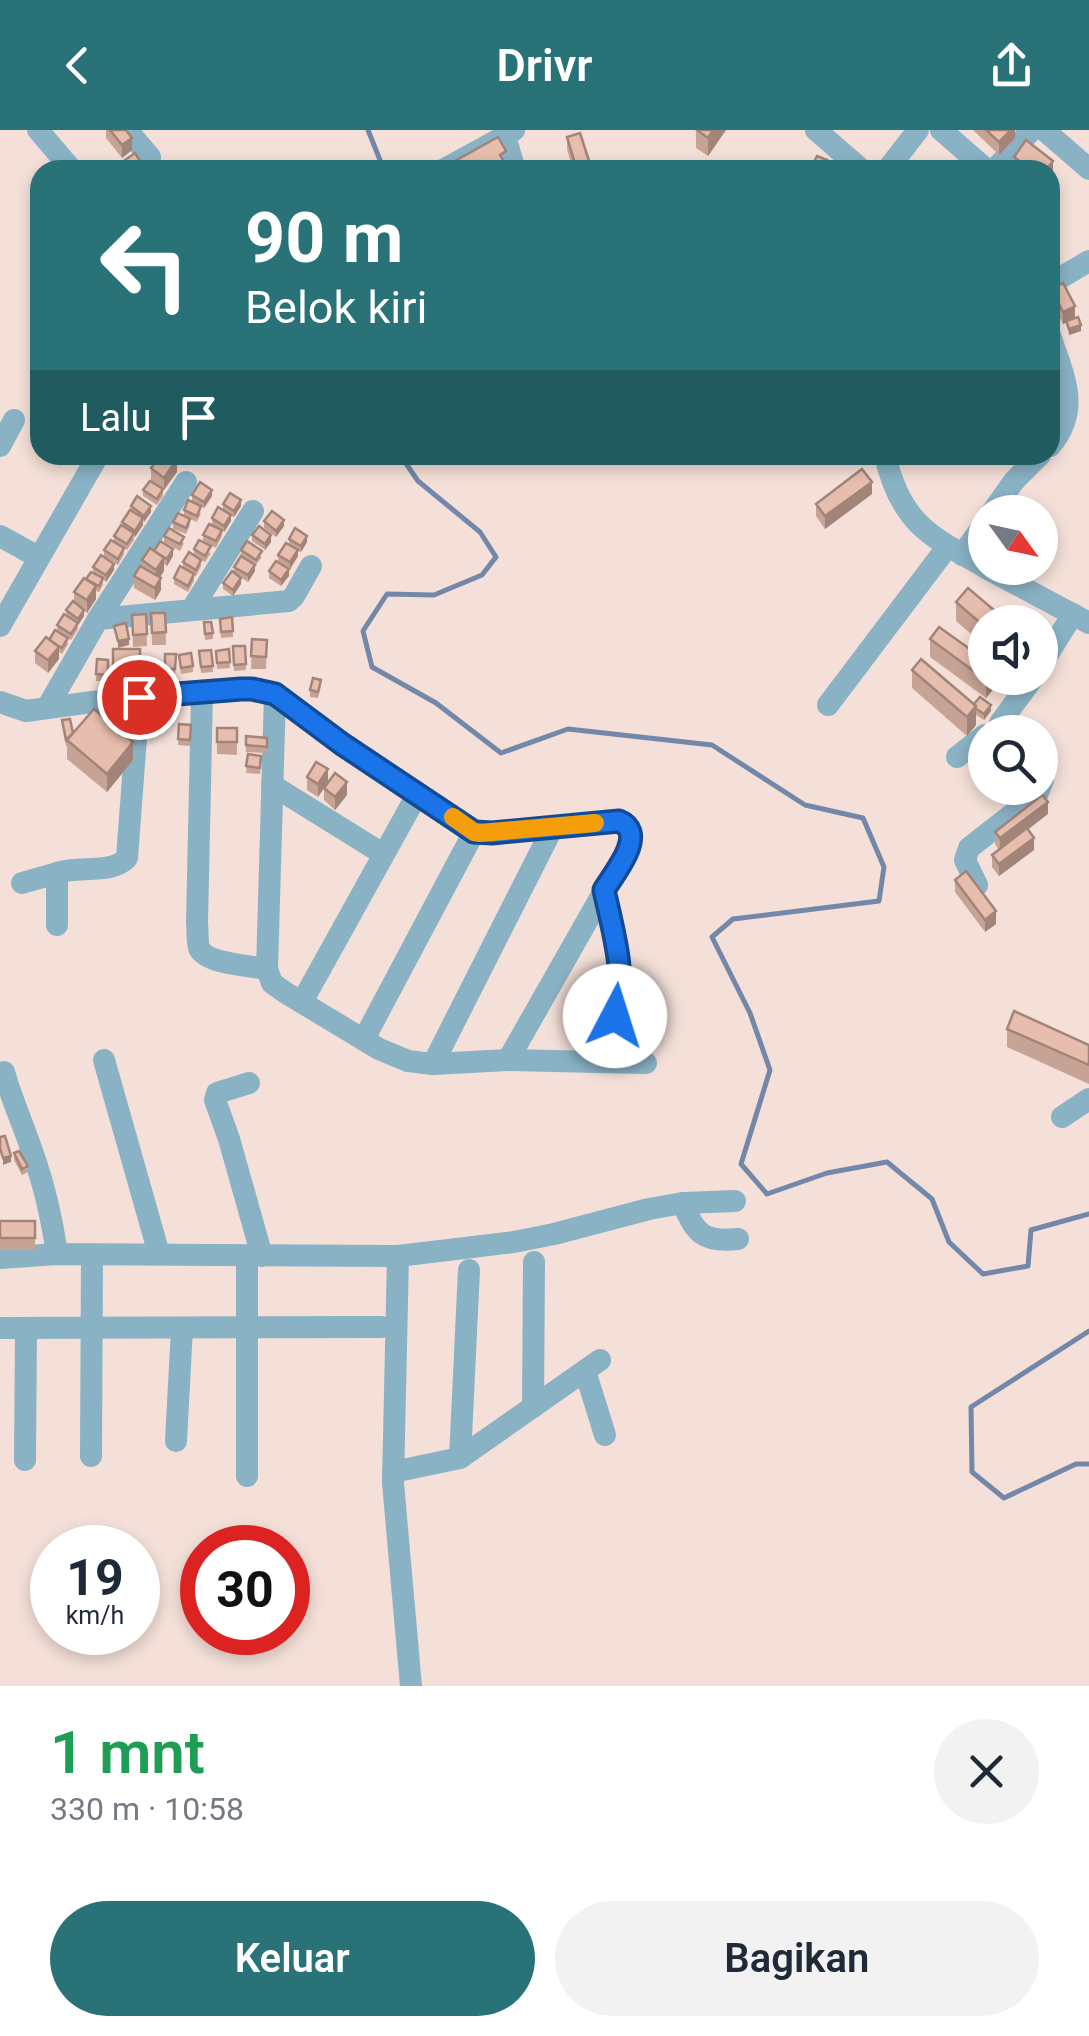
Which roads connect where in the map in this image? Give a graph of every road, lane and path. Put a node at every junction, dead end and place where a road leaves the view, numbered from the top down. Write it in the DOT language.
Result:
graph roads {
  1 [pos="38,130"];
  2 [pos="128,130"];
  3 [pos="816,130"];
  4 [pos="918,130"];
  5 [pos="940,130"];
  6 [pos="1032,130"];
  7 [pos="1044,130"];
  8 [pos="509,133"];
  9 [pos="150,156"];
  10 [pos="64,160"];
  11 [pos="461,160"];
  12 [pos="513,160"];
  13 [pos="850,160"];
  14 [pos="894,160"];
  15 [pos="978,160"];
  16 [pos="1000,160"];
  17 [pos="1089,168"];
  18 [pos="1089,260"];
  19 [pos="1060,278"];
  20 [pos="1060,369"];
  21 [pos="14,420"];
  22 [pos="1060,431"];
  23 [pos="0,446"];
  24 [pos="92,465"];
  25 [pos="887,465"];
  26 [pos="1030,465"];
  27 [pos="186,482"];
  28 [pos="1004,495"];
  29 [pos="252,511"];
  30 [pos="0,536"];
  31 [pos="968,538"];
  32 [pos="955,550"];
  33 [pos="38,557"];
  34 [pos="968,557"];
  35 [pos="311,566"];
  36 [pos="1018,585"];
  37 [pos="192,609"];
  38 [pos="98,619"];
  39 [pos="1081,619"];
  40 [pos="0,626"];
  41 [pos="1058,645"];
  42 [pos="202,693"];
  43 [pos="275,694"];
  44 [pos="139,697"];
  45 [pos="0,702"];
  46 [pos="828,705"];
  47 [pos="46,708"];
  48 [pos="968,749"];
  49 [pos="957,757"];
  50 [pos="272,785"];
  51 [pos="418,793"];
  52 [pos="1023,805"];
  53 [pos="552,826"];
  54 [pos="474,832"];
  55 [pos="383,854"];
  56 [pos="57,873"];
  57 [pos="22,883"];
  58 [pos="977,885"];
  59 [pos="604,890"];
  60 [pos="58,924"];
  61 [pos="267,969"];
  62 [pos="302,1002"];
  63 [pos="364,1040"];
  64 [pos="104,1060"];
  65 [pos="508,1060"];
  66 [pos="597,1062"];
  67 [pos="646,1063"];
  68 [pos="433,1064"];
  69 [pos="4,1072"];
  70 [pos="249,1083"];
  71 [pos="1089,1099"];
  72 [pos="1062,1117"];
  73 [pos="735,1201"];
  74 [pos="682,1203"];
  75 [pos="738,1239"];
  76 [pos="57,1254"];
  77 [pos="159,1254"];
  78 [pos="92,1255"];
  79 [pos="254,1256"];
  80 [pos="398,1256"];
  81 [pos="0,1258"];
  82 [pos="534,1262"];
  83 [pos="469,1270"];
  84 [pos="247,1327"];
  85 [pos="0,1328"];
  86 [pos="26,1328"];
  87 [pos="182,1328"];
  88 [pos="381,1328"];
  89 [pos="91,1329"];
  90 [pos="533,1406"];
  91 [pos="604,1435"];
  92 [pos="176,1441"];
  93 [pos="91,1456"];
  94 [pos="460,1458"];
  95 [pos="24,1460"];
  96 [pos="393,1472"];
  97 [pos="247,1476"];
  98 [pos="411,1686"];
  1 -- 10 [label="street"];
  2 -- 9 [label="street"];
  3 -- 13 [label="street"];
  4 -- 14 [label="street"];
  5 -- 15 [label="street"];
  6 -- 16 [label="street"];
  7 -- 17 [label="street"];
  8 -- 11 [label="street"];
  8 -- 12 [label="street"];
  18 -- 19 [label="street"];
  20 -- 22 [label="street"];
  21 -- 23 [label="street"];
  24 -- 33 [label="street"];
  25 -- 32 [label="street"];
  26 -- 28 [label="street"];
  27 -- 38 [label="street"];
  29 -- 37 [label="street"];
  30 -- 33 [label="street"];
  31 -- 32 [label="street"];
  32 -- 34 [label="street"];
  32 -- 46 [label="street"];
  33 -- 40 [label="street"];
  35 -- 37 [label="street"];
  36 -- 39 [label="street"];
  37 -- 38 [label="street"];
  38 -- 47 [label="street"];
  39 -- 41 [label="street"];
  42 -- 43 [label="street"];
  42 -- 44 [label="street"];
  42 -- 61 [label="street"];
  43 -- 50 [label="street"];
  43 -- 51 [label="street"];
  44 -- 47 [label="street"];
  44 -- 56 [label="street"];
  45 -- 47 [label="street"];
  48 -- 49 [label="street"];
  50 -- 55 [label="street"];
  50 -- 61 [label="street"];
  51 -- 54 [label="street"];
  51 -- 55 [label="street"];
  52 -- 58 [label="street"];
  53 -- 54 [label="street"];
  53 -- 59 [label="street"];
  53 -- 68 [label="street"];
  54 -- 63 [label="street"];
  55 -- 62 [label="street"];
  56 -- 57 [label="street"];
  56 -- 60 [label="street"];
  59 -- 65 [label="street"];
  59 -- 66 [label="street"];
  61 -- 62 [label="street"];
  62 -- 63 [label="street"];
  63 -- 68 [label="street"];
  64 -- 77 [label="street"];
  65 -- 66 [label="street"];
  65 -- 68 [label="street"];
  66 -- 67 [label="street"];
  69 -- 76 [label="street"];
  70 -- 79 [label="street"];
  71 -- 72 [label="street"];
  73 -- 74 [label="street"];
  74 -- 75 [label="street"];
  74 -- 80 [label="street"];
  76 -- 78 [label="street"];
  76 -- 81 [label="street"];
  77 -- 78 [label="street"];
  77 -- 79 [label="street"];
  78 -- 89 [label="street"];
  79 -- 80 [label="street"];
  79 -- 84 [label="street"];
  80 -- 96 [label="street"];
  82 -- 90 [label="street"];
  83 -- 94 [label="street"];
  84 -- 87 [label="street"];
  84 -- 88 [label="street"];
  84 -- 97 [label="street"];
  85 -- 86 [label="street"];
  86 -- 89 [label="street"];
  86 -- 95 [label="street"];
  87 -- 89 [label="street"];
  87 -- 92 [label="street"];
  89 -- 93 [label="street"];
  90 -- 91 [label="street"];
  90 -- 94 [label="street"];
  94 -- 96 [label="street"];
  96 -- 98 [label="street"];
}
